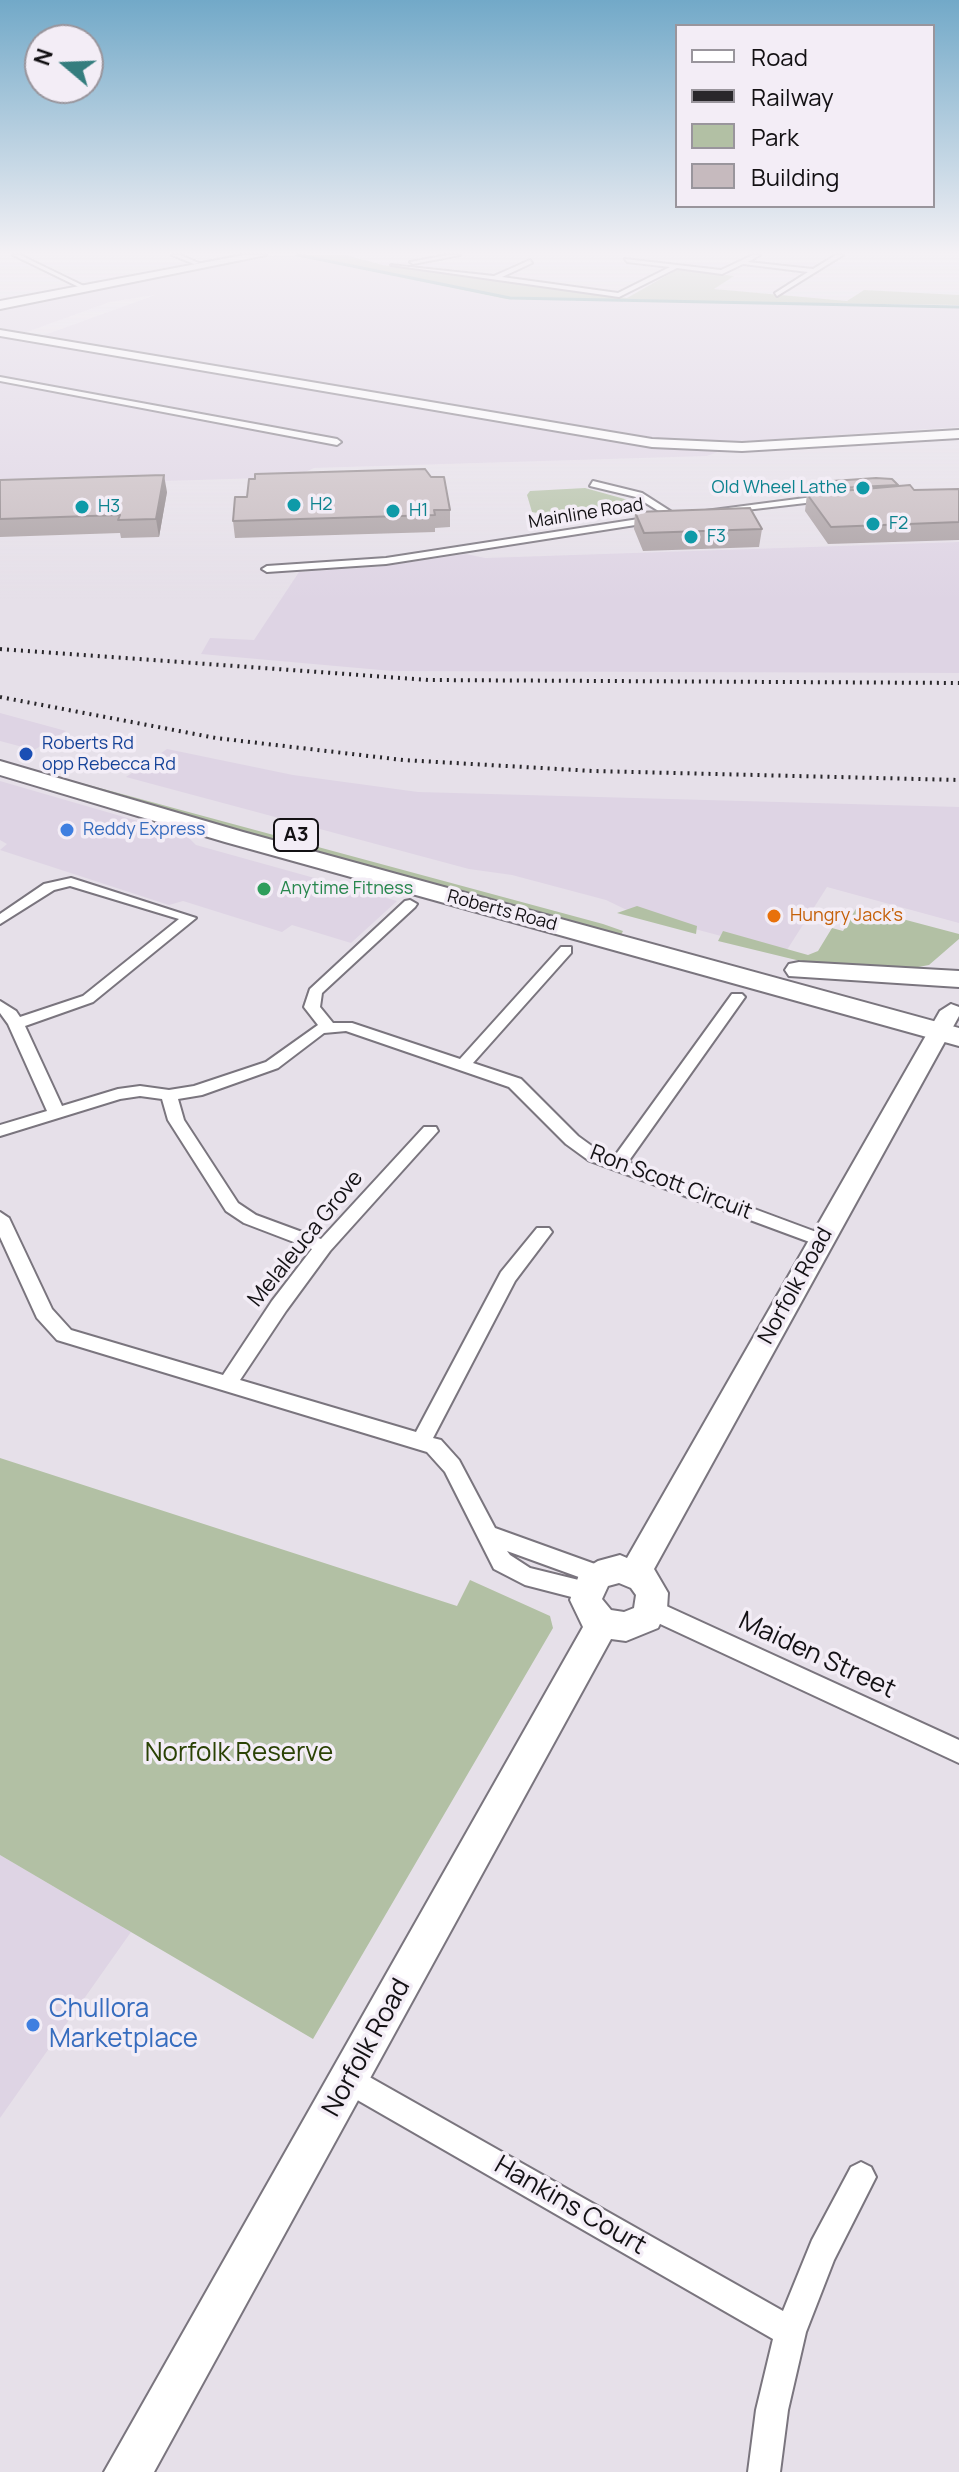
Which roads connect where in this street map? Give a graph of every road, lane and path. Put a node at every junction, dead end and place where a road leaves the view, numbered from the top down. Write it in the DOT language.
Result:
graph roads {
  1 [pos="221,370"];
  2 [pos="0,379"];
  3 [pos="959,434"];
  4 [pos="337,442"];
  5 [pos="593,484"];
  6 [pos="836,497"];
  7 [pos="673,516"];
  8 [pos="267,569"];
  9 [pos="0,753"];
  10 [pos="0,768"];
  11 [pos="410,904"];
  12 [pos="0,920"];
  13 [pos="566,950"];
  14 [pos="799,970"];
  15 [pos="959,979"];
  16 [pos="737,997"];
  17 [pos="0,1006"];
  18 [pos="954,1018"];
  19 [pos="16,1024"];
  20 [pos="328,1027"];
  21 [pos="464,1064"];
  22 [pos="169,1095"];
  23 [pos="56,1112"];
  24 [pos="0,1131"];
  25 [pos="430,1131"];
  26 [pos="617,1165"];
  27 [pos="0,1218"];
  28 [pos="543,1232"];
  29 [pos="821,1240"];
  30 [pos="324,1247"];
  31 [pos="227,1385"];
  32 [pos="421,1442"];
  33 [pos="635,1573"];
  34 [pos="596,1596"];
  35 [pos="651,1609"];
  36 [pos="959,1752"];
  37 [pos="350,2080"];
  38 [pos="861,2177"];
  39 [pos="790,2332"];
  40 [pos="128,2472"];
  41 [pos="764,2472"];
  1 -- 3 [label="main road"];
  2 -- 4 [label="street"];
  5 -- 7 [label="street"];
  6 -- 7 [label="street, Mainline Road"];
  7 -- 8 [label="street, Mainline Road"];
  9 -- 14 [label="highway, Roberts Road / A3"];
  10 -- 18 [label="highway, Roberts Road / A3"];
  11 -- 20 [label="street"];
  12 -- 19 [label="street"];
  13 -- 21 [label="street"];
  14 -- 15 [label="highway"];
  14 -- 18 [label="highway, Roberts Road / A3"];
  16 -- 26 [label="street"];
  17 -- 19 [label="street"];
  18 -- 29 [label="main road, Norfolk Road"];
  19 -- 23 [label="street"];
  20 -- 21 [label="street, Ron Scott Circuit"];
  20 -- 22 [label="street"];
  21 -- 26 [label="street, Ron Scott Circuit"];
  22 -- 23 [label="street"];
  22 -- 30 [label="street"];
  23 -- 24 [label="street"];
  25 -- 30 [label="street, Melaleuca Grove"];
  26 -- 29 [label="street, Ron Scott Circuit"];
  27 -- 31 [label="street"];
  28 -- 32 [label="street"];
  29 -- 33 [label="main road, Norfolk Road"];
  30 -- 31 [label="street, Melaleuca Grove"];
  31 -- 32 [label="street"];
  32 -- 34 [label="street"];
  33 -- 34 [label="main road"];
  33 -- 35 [label="main road"];
  34 -- 35 [label="main road"];
  34 -- 37 [label="main road, Norfolk Road"];
  35 -- 36 [label="street, Maiden Street"];
  37 -- 39 [label="street, Hankins Court"];
  37 -- 40 [label="main road, Norfolk Road"];
  38 -- 39 [label="street"];
  39 -- 41 [label="street"];
}
